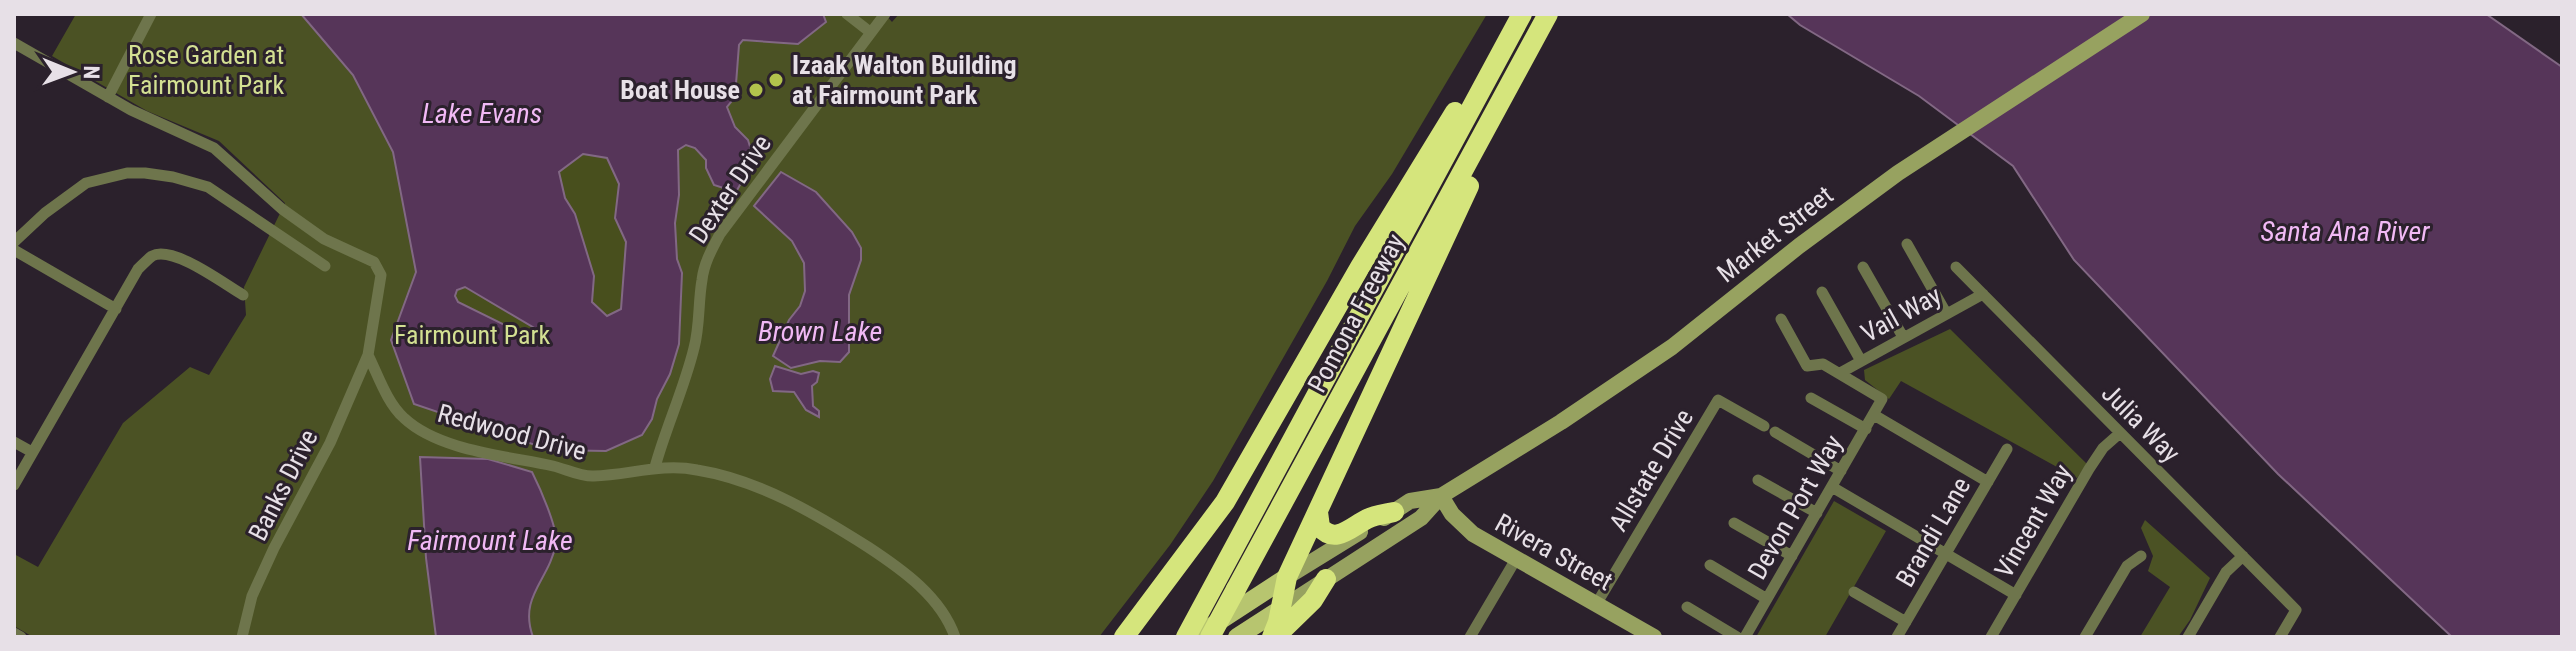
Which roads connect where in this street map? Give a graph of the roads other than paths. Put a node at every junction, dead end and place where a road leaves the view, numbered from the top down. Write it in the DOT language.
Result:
graph roads {
  1 [pos="151,14"];
  2 [pos="847,14"];
  3 [pos="885,14"];
  4 [pos="1522,14"];
  5 [pos="1548,14"];
  6 [pos="2142,14"];
  7 [pos="870,32"];
  8 [pos="14,43"];
  9 [pos="1490,74"];
  10 [pos="1505,93"];
  11 [pos="108,97"];
  12 [pos="14,242"];
  13 [pos="1907,244"];
  14 [pos="14,250"];
  15 [pos="325,266"];
  16 [pos="1863,267"];
  17 [pos="1956,267"];
  18 [pos="1822,292"];
  19 [pos="1983,294"];
  20 [pos="243,295"];
  21 [pos="116,309"];
  22 [pos="1946,313"];
  23 [pos="1781,319"];
  24 [pos="1903,337"];
  25 [pos="368,355"];
  26 [pos="1861,361"];
  27 [pos="1840,373"];
  28 [pos="1811,398"];
  29 [pos="1874,415"];
  30 [pos="1866,429"];
  31 [pos="2120,433"];
  32 [pos="14,442"];
  33 [pos="2007,449"];
  34 [pos="32,452"];
  35 [pos="655,467"];
  36 [pos="1841,471"];
  37 [pos="1758,480"];
  38 [pos="1988,482"];
  39 [pos="14,485"];
  40 [pos="1832,487"];
  41 [pos="1441,496"];
  42 [pos="1318,512"];
  43 [pos="1394,512"];
  44 [pos="1817,513"];
  45 [pos="1734,523"];
  46 [pos="1945,554"];
  47 [pos="1792,556"];
  48 [pos="2141,556"];
  49 [pos="2243,556"];
  50 [pos="1516,559"];
  51 [pos="1710,565"];
  52 [pos="1287,577"];
  53 [pos="1326,579"];
  54 [pos="1854,592"];
  55 [pos="2016,595"];
  56 [pos="1767,599"];
  57 [pos="1597,603"];
  58 [pos="1687,607"];
  59 [pos="1279,610"];
  60 [pos="1906,622"];
  61 [pos="14,633"];
  62 [pos="21,637"];
  63 [pos="242,637"];
  64 [pos="955,637"];
  65 [pos="1124,637"];
  66 [pos="1186,637"];
  67 [pos="1195,637"];
  68 [pos="1210,637"];
  69 [pos="1237,637"];
  70 [pos="1273,637"];
  71 [pos="1470,637"];
  72 [pos="1654,637"];
  73 [pos="1737,637"];
  74 [pos="1745,637"];
  75 [pos="1897,637"];
  76 [pos="1991,637"];
  77 [pos="2085,637"];
  78 [pos="2188,637"];
  79 [pos="2280,637"];
  1 -- 11 [label="street"];
  2 -- 7 [label="street"];
  3 -- 7 [label="street, Dexter Drive"];
  4 -- 9 [label="highway, Pomona Freeway"];
  5 -- 10 [label="highway, Pomona Freeway"];
  6 -- 41 [label="main road, Market Street"];
  7 -- 35 [label="street, Dexter Drive"];
  8 -- 11 [label="street"];
  9 -- 65 [label="highway"];
  9 -- 66 [label="highway, Pomona Freeway"];
  10 -- 42 [label="highway"];
  10 -- 68 [label="highway, Pomona Freeway, bridge"];
  11 -- 25 [label="street"];
  12 -- 15 [label="street"];
  13 -- 22 [label="street"];
  14 -- 21 [label="street"];
  16 -- 24 [label="street"];
  17 -- 19 [label="street, Julia Way"];
  18 -- 26 [label="street"];
  19 -- 22 [label="street, Vail Way"];
  19 -- 31 [label="street, Julia Way"];
  20 -- 21 [label="street"];
  21 -- 34 [label="street"];
  22 -- 24 [label="street, Vail Way"];
  23 -- 27 [label="street"];
  24 -- 26 [label="street, Vail Way"];
  25 -- 35 [label="street, Redwood Drive"];
  25 -- 63 [label="street, Banks Drive"];
  26 -- 27 [label="street, Vail Way"];
  27 -- 29 [label="street, Devon Port Way"];
  28 -- 30 [label="street"];
  29 -- 30 [label="street, Devon Port Way"];
  29 -- 38 [label="street"];
  30 -- 36 [label="street, Devon Port Way"];
  31 -- 49 [label="street, Julia Way"];
  31 -- 55 [label="street, Vincent Way"];
  32 -- 34 [label="street"];
  33 -- 38 [label="street, Brandi Lane"];
  34 -- 39 [label="street"];
  35 -- 64 [label="street, Redwood Drive"];
  36 -- 40 [label="street, Devon Port Way"];
  36 -- 57 [label="street, Allstate Drive"];
  37 -- 44 [label="street"];
  38 -- 46 [label="street, Brandi Lane"];
  40 -- 44 [label="street, Devon Port Way"];
  40 -- 46 [label="street"];
  41 -- 43 [label="main road, Market Street"];
  41 -- 50 [label="main road, Rivera Street"];
  41 -- 53 [label="main road, Market Street"];
  42 -- 43 [label="highway"];
  42 -- 52 [label="highway"];
  43 -- 52 [label="main road, Market Street"];
  44 -- 47 [label="street, Devon Port Way"];
  45 -- 47 [label="street"];
  46 -- 55 [label="street"];
  46 -- 60 [label="street, Brandi Lane"];
  47 -- 56 [label="street, Devon Port Way"];
  48 -- 77 [label="street"];
  49 -- 78 [label="street"];
  49 -- 79 [label="street, Julia Way"];
  50 -- 57 [label="main road, Rivera Street"];
  50 -- 71 [label="street"];
  51 -- 56 [label="street"];
  52 -- 59 [label="highway"];
  52 -- 67 [label="main road, Market Street"];
  53 -- 59 [label="main road, Market Street"];
  53 -- 70 [label="highway"];
  54 -- 60 [label="street"];
  55 -- 76 [label="street, Vincent Way"];
  56 -- 74 [label="street, Devon Port Way"];
  57 -- 72 [label="main road, Rivera Street"];
  58 -- 73 [label="street"];
  59 -- 69 [label="main road, Market Street"];
  59 -- 70 [label="highway"];
  60 -- 75 [label="street, Brandi Lane"];
  61 -- 62 [label="street"];
}
